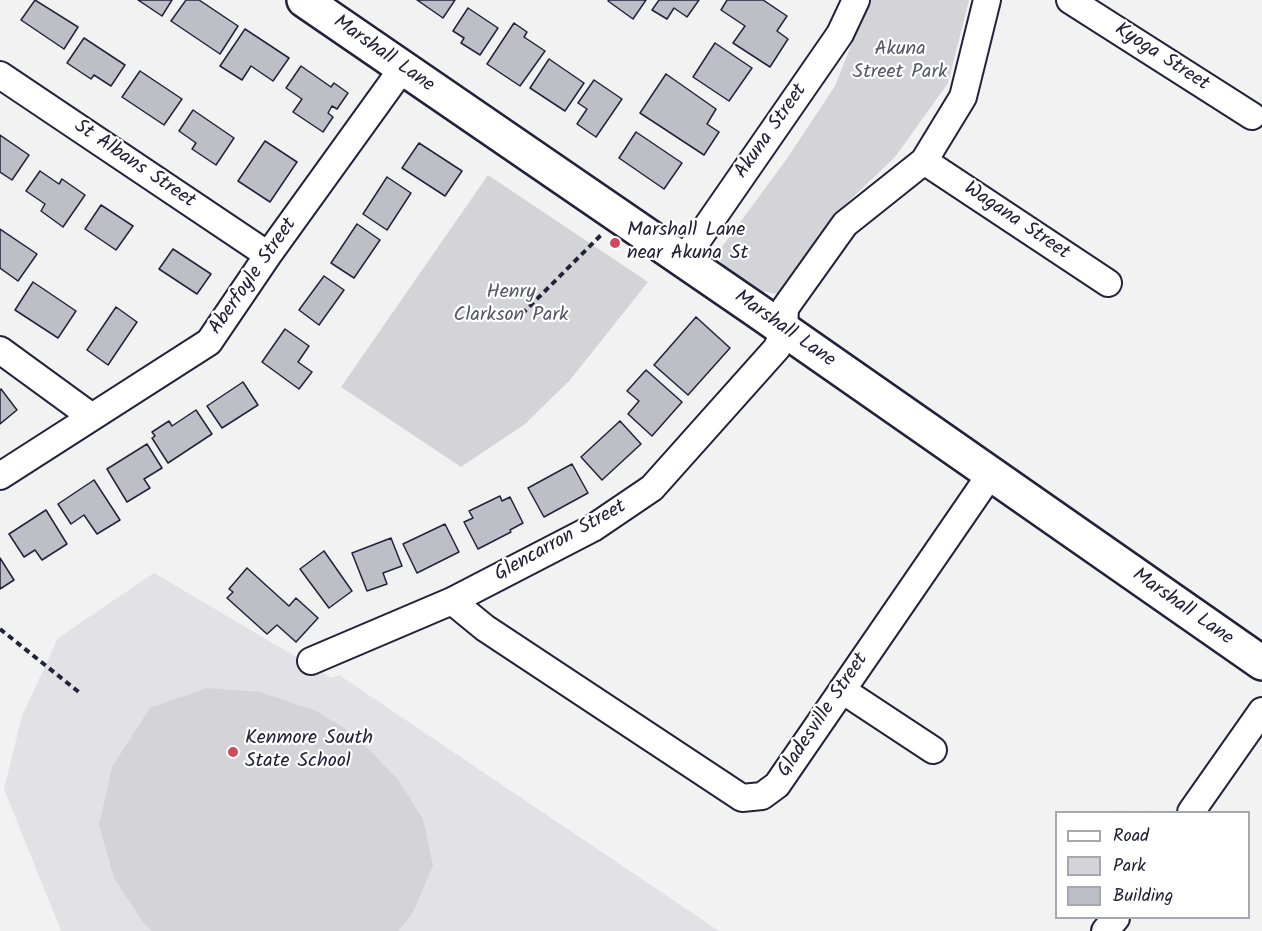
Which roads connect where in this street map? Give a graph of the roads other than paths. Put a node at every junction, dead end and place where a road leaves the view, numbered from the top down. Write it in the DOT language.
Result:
graph roads {
  1 [pos="304,0"];
  2 [pos="987,0"];
  3 [pos="1070,0"];
  4 [pos="846,4"];
  5 [pos="402,69"];
  6 [pos="0,75"];
  7 [pos="1252,116"];
  8 [pos="924,161"];
  9 [pos="268,255"];
  10 [pos="683,261"];
  11 [pos="1108,283"];
  12 [pos="784,330"];
  13 [pos="0,350"];
  14 [pos="92,417"];
  15 [pos="990,475"];
  16 [pos="0,476"];
  17 [pos="452,601"];
  18 [pos="311,661"];
  19 [pos="1262,663"];
  20 [pos="842,690"];
  21 [pos="1262,711"];
  22 [pos="933,750"];
  23 [pos="1192,811"];
  24 [pos="1115,919"];
  25 [pos="1105,931"];
  1 -- 5 [label="street, Marshall Lane"];
  2 -- 8 [label="street, Glencarron Street"];
  3 -- 7 [label="street, Kyoga Street"];
  4 -- 10 [label="street, Akuna Street"];
  5 -- 9 [label="street, Aberfoyle Street"];
  5 -- 10 [label="street, Marshall Lane"];
  6 -- 9 [label="street, St Albans Street"];
  8 -- 11 [label="street, Wagana Street"];
  8 -- 12 [label="street, Glencarron Street"];
  9 -- 14 [label="street, Aberfoyle Street"];
  10 -- 12 [label="street, Marshall Lane"];
  12 -- 15 [label="street, Marshall Lane"];
  12 -- 17 [label="street, Glencarron Street"];
  13 -- 14 [label="street"];
  14 -- 16 [label="street, Aberfoyle Street"];
  15 -- 19 [label="street, Marshall Lane"];
  15 -- 20 [label="street, Gladesville Street"];
  17 -- 18 [label="street, Glencarron Street"];
  17 -- 20 [label="street, Gladesville Street"];
  20 -- 22 [label="street"];
  21 -- 23 [label="street"];
  24 -- 25 [label="street"];
}
